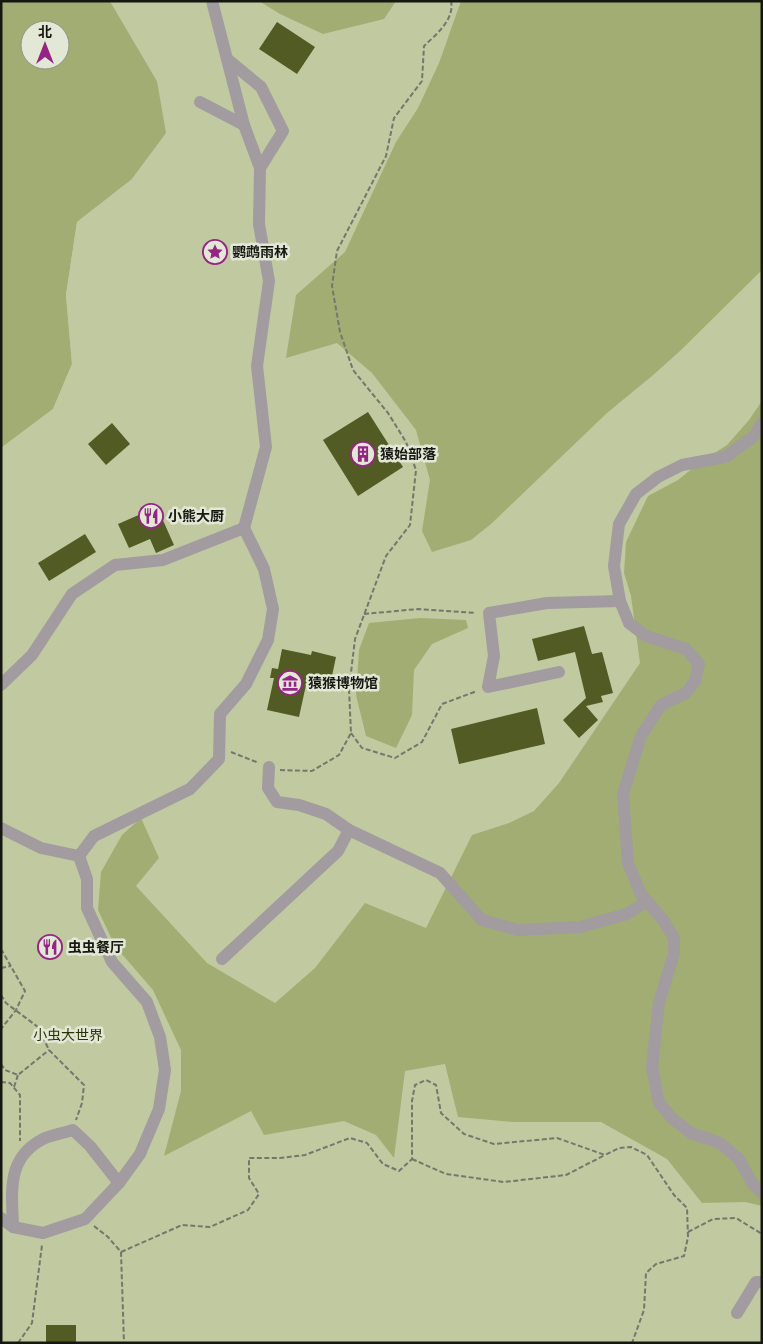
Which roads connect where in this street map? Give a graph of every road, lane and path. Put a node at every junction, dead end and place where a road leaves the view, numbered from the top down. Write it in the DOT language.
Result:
graph roads {
  1 [pos="212,1"];
  2 [pos="451,1"];
  3 [pos="227,59"];
  4 [pos="200,102"];
  5 [pos="244,125"];
  6 [pos="260,168"];
  7 [pos="762,423"];
  8 [pos="244,528"];
  9 [pos="620,601"];
  10 [pos="489,613"];
  11 [pos="364,614"];
  12 [pos="559,672"];
  13 [pos="1,685"];
  14 [pos="488,687"];
  15 [pos="351,733"];
  16 [pos="220,747"];
  17 [pos="269,766"];
  18 [pos="1,828"];
  19 [pos="349,830"];
  20 [pos="78,856"];
  21 [pos="647,901"];
  22 [pos="1,949"];
  23 [pos="222,959"];
  24 [pos="11,966"];
  25 [pos="1,968"];
  26 [pos="1,995"];
  27 [pos="16,1010"];
  28 [pos="1,1030"];
  29 [pos="49,1050"];
  30 [pos="1,1064"];
  31 [pos="18,1075"];
  32 [pos="1,1082"];
  33 [pos="14,1088"];
  34 [pos="73,1130"];
  35 [pos="605,1156"];
  36 [pos="20,1157"];
  37 [pos="412,1159"];
  38 [pos="119,1184"];
  39 [pos="762,1193"];
  40 [pos="1,1218"];
  41 [pos="85,1220"];
  42 [pos="13,1227"];
  43 [pos="688,1232"];
  44 [pos="43,1233"];
  45 [pos="762,1234"];
  46 [pos="121,1252"];
  47 [pos="762,1282"];
  48 [pos="737,1313"];
  49 [pos="18,1343"];
  50 [pos="124,1343"];
  51 [pos="632,1343"];
  1 -- 3 [label="street"];
  2 -- 11 [label="path"];
  3 -- 5 [label="street"];
  3 -- 6 [label="street"];
  4 -- 5 [label="street"];
  5 -- 6 [label="street"];
  6 -- 8 [label="street"];
  7 -- 9 [label="street"];
  8 -- 13 [label="street"];
  8 -- 16 [label="street"];
  9 -- 10 [label="street"];
  9 -- 21 [label="street"];
  10 -- 11 [label="path"];
  10 -- 14 [label="street"];
  11 -- 15 [label="path"];
  12 -- 14 [label="street"];
  14 -- 15 [label="path"];
  15 -- 17 [label="path"];
  16 -- 17 [label="path"];
  16 -- 20 [label="street"];
  17 -- 19 [label="street"];
  18 -- 20 [label="street"];
  19 -- 21 [label="street"];
  19 -- 23 [label="street"];
  20 -- 38 [label="street"];
  21 -- 39 [label="street"];
  22 -- 24 [label="path"];
  24 -- 25 [label="path"];
  24 -- 27 [label="path"];
  26 -- 27 [label="path"];
  27 -- 28 [label="path"];
  27 -- 29 [label="path"];
  29 -- 31 [label="path"];
  29 -- 34 [label="path"];
  30 -- 31 [label="path"];
  31 -- 33 [label="path"];
  32 -- 33 [label="path"];
  33 -- 36 [label="path"];
  34 -- 36 [label="street"];
  34 -- 38 [label="street"];
  35 -- 37 [label="path"];
  35 -- 37 [label="path"];
  35 -- 43 [label="path"];
  36 -- 42 [label="street"];
  37 -- 46 [label="path"];
  38 -- 41 [label="street"];
  40 -- 42 [label="street"];
  41 -- 44 [label="street"];
  41 -- 46 [label="path"];
  42 -- 44 [label="street"];
  43 -- 45 [label="path"];
  43 -- 51 [label="path"];
  44 -- 49 [label="path"];
  46 -- 50 [label="path"];
  47 -- 48 [label="street"];
}
